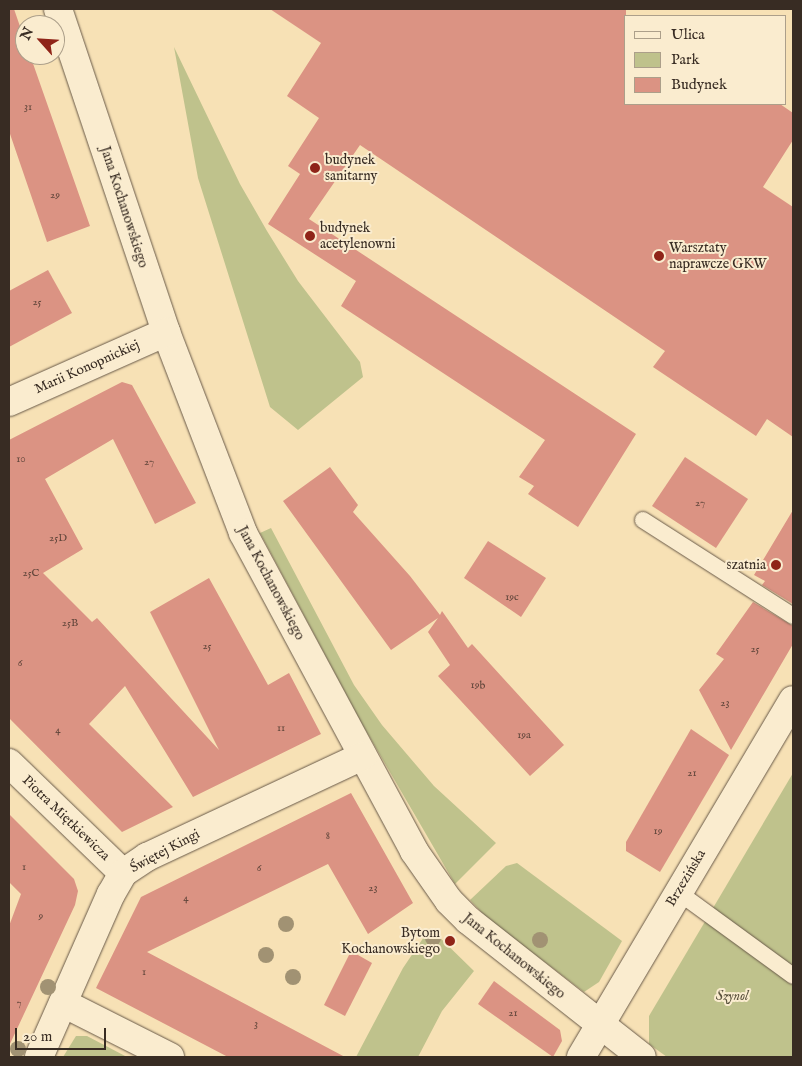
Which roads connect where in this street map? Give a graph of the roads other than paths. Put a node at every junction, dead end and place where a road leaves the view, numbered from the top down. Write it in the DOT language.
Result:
graph roads {
  1 [pos="58,9"];
  2 [pos="166,332"];
  3 [pos="9,402"];
  4 [pos="643,520"];
  5 [pos="793,616"];
  6 [pos="793,700"];
  7 [pos="363,756"];
  8 [pos="9,763"];
  9 [pos="123,873"];
  10 [pos="678,892"];
  11 [pos="793,976"];
  12 [pos="64,1003"];
  13 [pos="600,1024"];
  14 [pos="39,1057"];
  15 [pos="170,1057"];
  16 [pos="582,1057"];
  17 [pos="642,1057"];
  1 -- 2 [label="street, Jana Kochanowskiego"];
  2 -- 3 [label="street, Marii Konopnickiej"];
  2 -- 7 [label="street, Jana Kochanowskiego"];
  4 -- 5 [label="lane"];
  6 -- 10 [label="street, Brzezińska"];
  7 -- 9 [label="street, Świętej Kingi"];
  7 -- 13 [label="street, Jana Kochanowskiego"];
  8 -- 9 [label="street, Piotra Miętkiewicza"];
  9 -- 12 [label="street, Świętej Kingi"];
  10 -- 11 [label="lane"];
  10 -- 13 [label="street, Brzezińska"];
  12 -- 14 [label="street, Świętej Kingi"];
  12 -- 15 [label="street"];
  13 -- 16 [label="street, Brzezińska"];
  13 -- 17 [label="street, Jana Kochanowskiego"];
}
